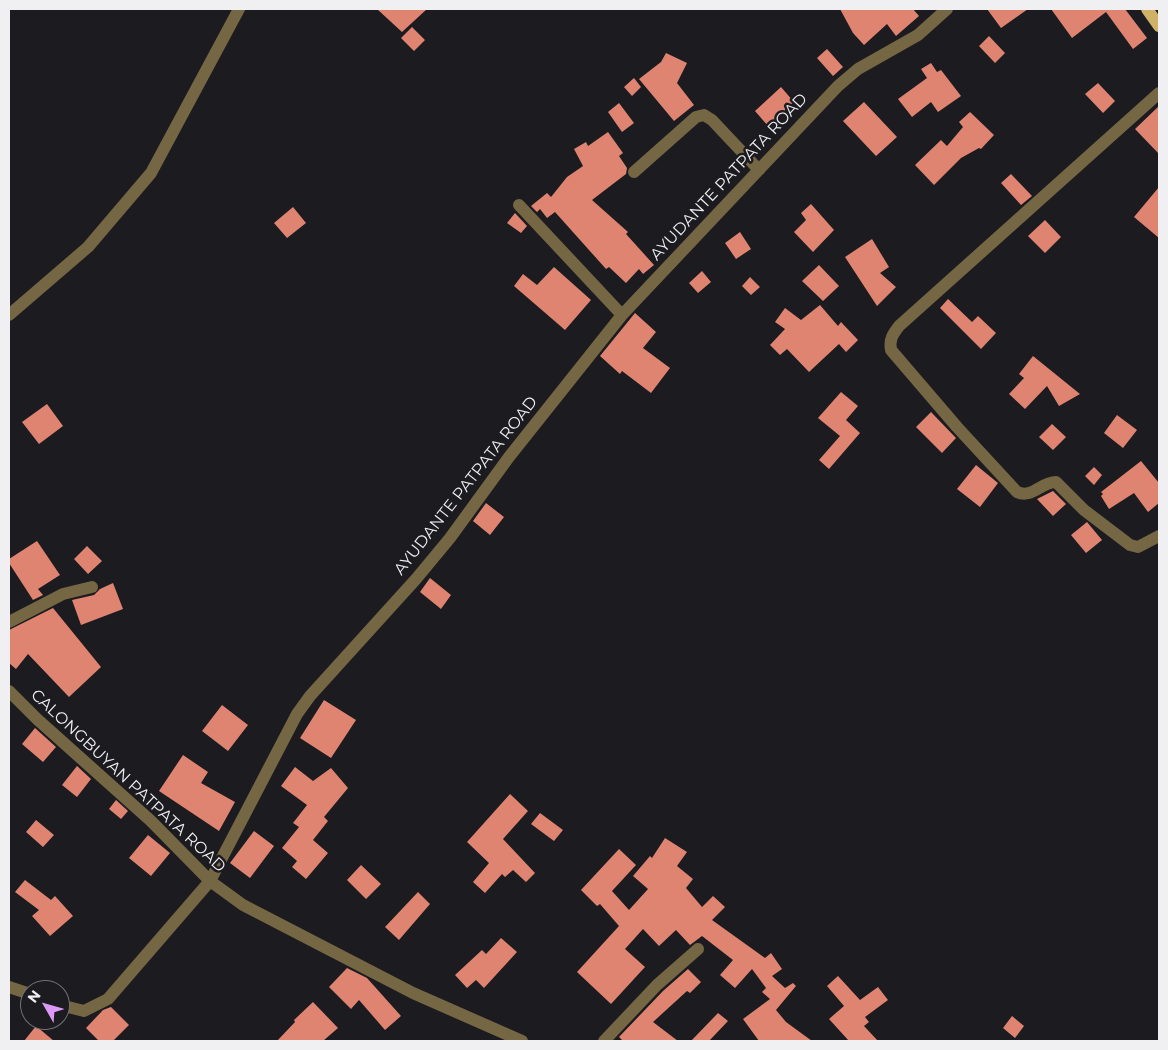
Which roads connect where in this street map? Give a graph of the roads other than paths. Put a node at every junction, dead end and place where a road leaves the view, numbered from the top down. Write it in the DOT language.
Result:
graph roads {
  1 [pos="239,9"];
  2 [pos="947,9"];
  3 [pos="1147,9"];
  4 [pos="1159,26"];
  5 [pos="1159,93"];
  6 [pos="759,170"];
  7 [pos="634,172"];
  8 [pos="519,204"];
  9 [pos="9,315"];
  10 [pos="622,315"];
  11 [pos="1159,536"];
  12 [pos="92,587"];
  13 [pos="9,622"];
  14 [pos="9,691"];
  15 [pos="210,881"];
  16 [pos="698,950"];
  17 [pos="70,1008"];
  18 [pos="522,1041"];
  19 [pos="604,1041"];
  1 -- 9 [label="street"];
  2 -- 6 [label="street, AYUDANTE PATPATA ROAD"];
  3 -- 4 [label="main road"];
  5 -- 11 [label="street"];
  6 -- 7 [label="street"];
  6 -- 10 [label="street, AYUDANTE PATPATA ROAD"];
  8 -- 10 [label="street"];
  10 -- 15 [label="street, AYUDANTE PATPATA ROAD"];
  12 -- 13 [label="street"];
  14 -- 15 [label="street, CALONGBUYAN PATPATA ROAD"];
  15 -- 17 [label="street, AYUDANTE PATPATA ROAD"];
  15 -- 18 [label="street, CALONGBUYAN PATPATA ROAD"];
  16 -- 19 [label="street"];
}
